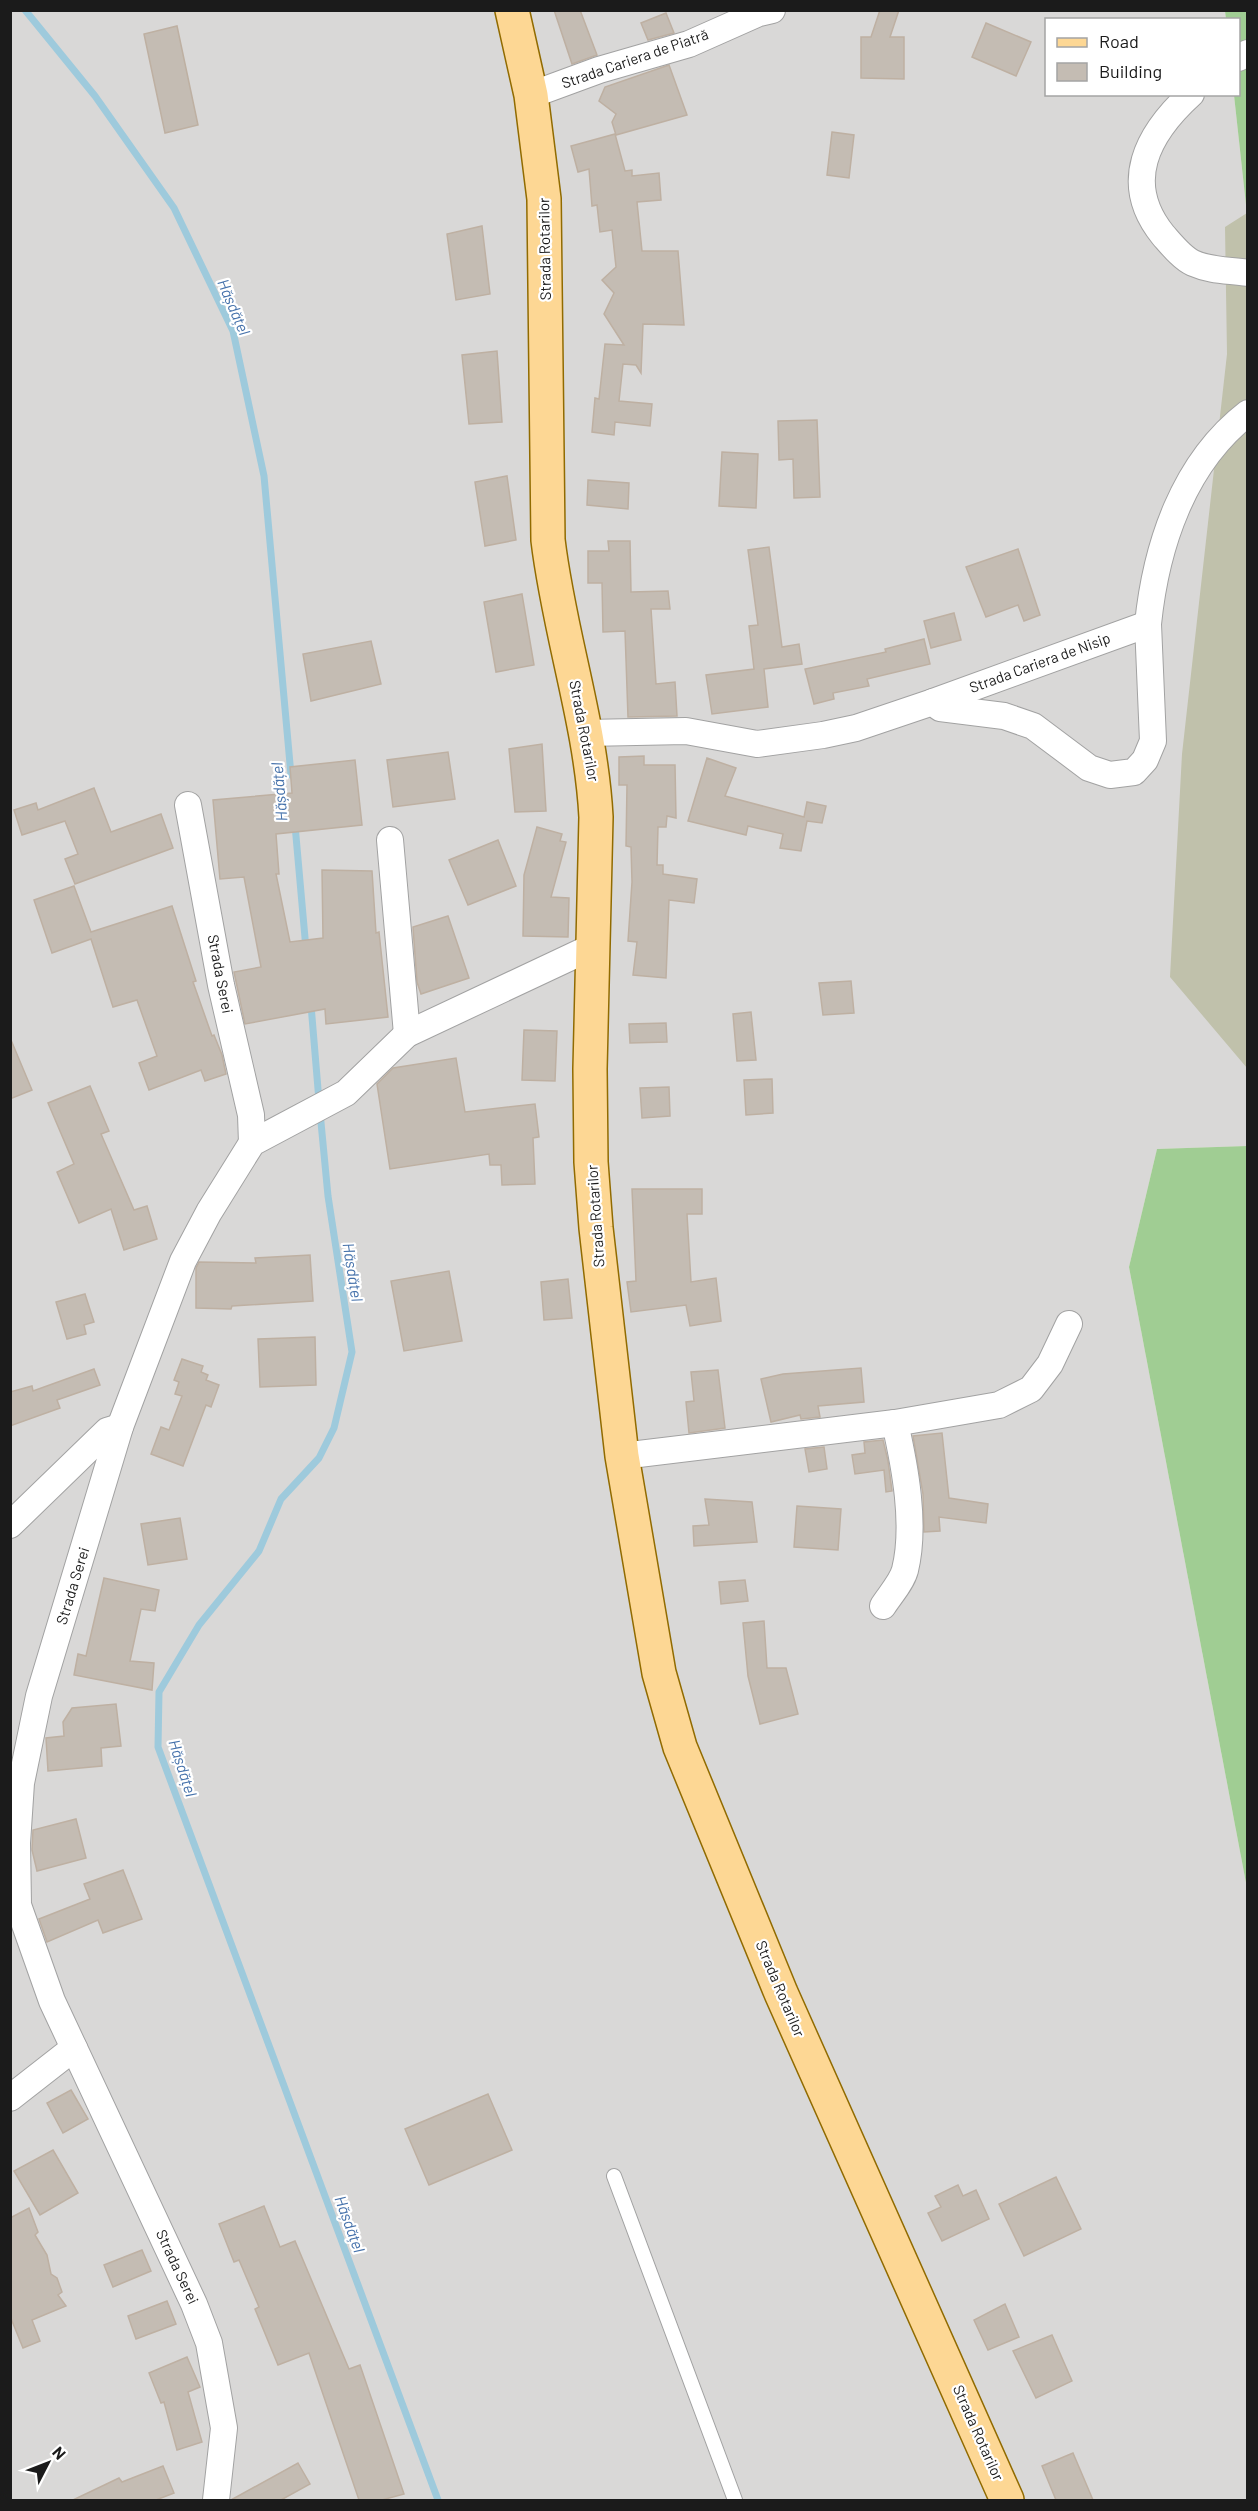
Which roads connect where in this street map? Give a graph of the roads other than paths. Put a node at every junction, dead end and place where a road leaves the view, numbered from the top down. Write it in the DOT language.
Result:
graph roads {
  1 [pos="512,10"];
  2 [pos="772,10"];
  3 [pos="531,95"];
  4 [pos="1189,96"];
  5 [pos="1248,273"];
  6 [pos="1248,413"];
  7 [pos="1148,624"];
  8 [pos="933,702"];
  9 [pos="586,733"];
  10 [pos="188,805"];
  11 [pos="390,840"];
  12 [pos="592,947"];
  13 [pos="407,1034"];
  14 [pos="252,1143"];
  15 [pos="1070,1324"];
  16 [pos="895,1423"];
  17 [pos="120,1427"];
  18 [pos="622,1456"];
  19 [pos="73,1463"];
  20 [pos="103,1490"];
  21 [pos="10,1525"];
  22 [pos="883,1606"];
  23 [pos="74,2049"];
  24 [pos="10,2098"];
  25 [pos="614,2176"];
  26 [pos="216,2500"];
  27 [pos="735,2500"];
  28 [pos="1007,2500"];
  1 -- 3 [label="main road, Strada Rotarilor"];
  2 -- 3 [label="street, Strada Cariera de Piatră"];
  3 -- 9 [label="main road, Strada Rotarilor"];
  4 -- 5 [label="street"];
  6 -- 7 [label="street, Strada Cariera de Nisip"];
  7 -- 8 [label="street, Strada Cariera de Nisip"];
  7 -- 8 [label="street, Strada Cariera de Nisip"];
  8 -- 9 [label="street, Strada Cariera de Nisip"];
  9 -- 12 [label="main road, Strada Rotarilor"];
  10 -- 14 [label="street, Strada Serei"];
  11 -- 13 [label="street"];
  12 -- 13 [label="street"];
  12 -- 18 [label="main road, Strada Rotarilor"];
  13 -- 14 [label="street"];
  14 -- 17 [label="street, Strada Serei"];
  15 -- 16 [label="street"];
  16 -- 18 [label="street"];
  16 -- 22 [label="street"];
  17 -- 19 [label="street"];
  17 -- 20 [label="street, Strada Serei"];
  18 -- 28 [label="main road, Strada Rotarilor"];
  19 -- 20 [label="street"];
  19 -- 21 [label="street"];
  20 -- 23 [label="street, Strada Serei"];
  23 -- 24 [label="street"];
  23 -- 26 [label="street, Strada Serei"];
  25 -- 27 [label="lane"];
}
